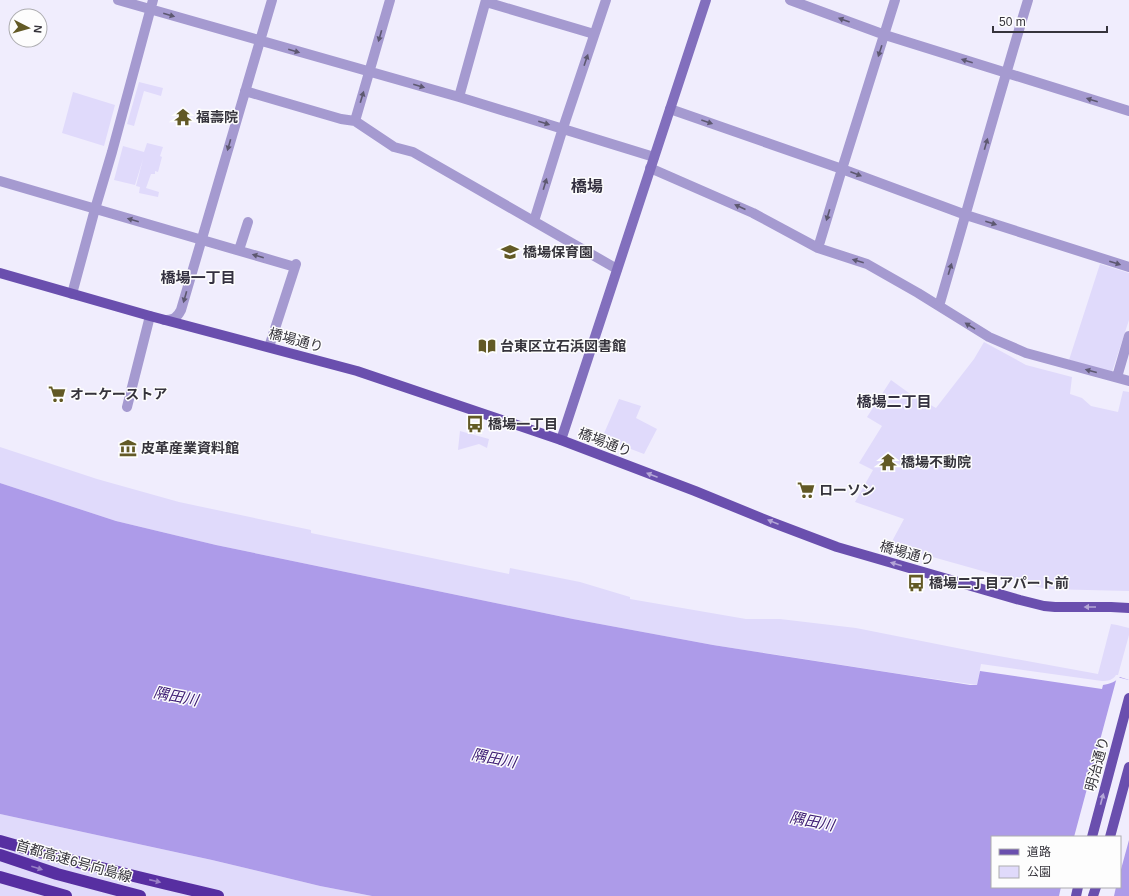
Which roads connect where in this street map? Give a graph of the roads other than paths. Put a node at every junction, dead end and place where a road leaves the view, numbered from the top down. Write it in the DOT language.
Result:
graph roads {
  1 [pos="118,0"];
  2 [pos="272,0"];
  3 [pos="390,0"];
  4 [pos="606,0"];
  5 [pos="706,0"];
  6 [pos="790,0"];
  7 [pos="895,0"];
  8 [pos="1028,0"];
  9 [pos="486,1"];
  10 [pos="152,5"];
  11 [pos="594,34"];
  12 [pos="885,35"];
  13 [pos="260,41"];
  14 [pos="369,72"];
  15 [pos="1006,73"];
  16 [pos="246,91"];
  17 [pos="459,97"];
  18 [pos="670,109"];
  19 [pos="1128,109"];
  20 [pos="355,121"];
  21 [pos="563,128"];
  22 [pos="654,157"];
  23 [pos="650,168"];
  24 [pos="842,169"];
  25 [pos="0,181"];
  26 [pos="95,209"];
  27 [pos="966,215"];
  28 [pos="534,221"];
  29 [pos="248,222"];
  30 [pos="201,240"];
  31 [pos="818,248"];
  32 [pos="239,250"];
  33 [pos="1129,267"];
  34 [pos="617,269"];
  35 [pos="0,273"];
  36 [pos="72,294"];
  37 [pos="939,306"];
  38 [pos="150,316"];
  39 [pos="164,320"];
  40 [pos="1129,336"];
  41 [pos="269,347"];
  42 [pos="1117,378"];
  43 [pos="1129,381"];
  44 [pos="127,407"];
  45 [pos="562,440"];
  46 [pos="1129,608"];
  47 [pos="1129,698"];
  48 [pos="1129,768"];
  49 [pos="1092,836"];
  50 [pos="1110,836"];
  51 [pos="0,841"];
  52 [pos="0,855"];
  53 [pos="0,877"];
  54 [pos="66,896"];
  55 [pos="140,896"];
  56 [pos="218,896"];
  1 -- 10 [label="street"];
  2 -- 13 [label="street"];
  3 -- 14 [label="street, one-way"];
  4 -- 11 [label="street"];
  5 -- 18 [label="street"];
  12 -- 6 [label="street, one-way"];
  7 -- 12 [label="street"];
  8 -- 15 [label="street"];
  9 -- 11 [label="street"];
  9 -- 17 [label="street"];
  10 -- 13 [label="street, one-way"];
  10 -- 26 [label="street"];
  21 -- 11 [label="street, one-way"];
  15 -- 12 [label="street, one-way"];
  12 -- 24 [label="street, one-way"];
  13 -- 14 [label="street, one-way"];
  13 -- 16 [label="street"];
  14 -- 17 [label="street, one-way"];
  20 -- 14 [label="street, one-way"];
  19 -- 15 [label="street, one-way"];
  27 -- 15 [label="street, one-way"];
  16 -- 20 [label="street"];
  16 -- 30 [label="street, one-way"];
  17 -- 21 [label="street, one-way"];
  18 -- 22 [label="street"];
  18 -- 24 [label="street, one-way"];
  20 -- 28 [label="street"];
  21 -- 22 [label="street"];
  28 -- 21 [label="street, one-way"];
  22 -- 23 [label="street"];
  31 -- 23 [label="street, one-way"];
  23 -- 34 [label="street"];
  24 -- 27 [label="street, one-way"];
  24 -- 31 [label="street, one-way"];
  25 -- 26 [label="street"];
  30 -- 26 [label="street, one-way"];
  26 -- 36 [label="street"];
  27 -- 33 [label="street, one-way"];
  37 -- 27 [label="street, one-way"];
  28 -- 34 [label="street"];
  29 -- 32 [label="street"];
  30 -- 32 [label="street"];
  30 -- 39 [label="street, one-way"];
  37 -- 31 [label="street, one-way"];
  41 -- 32 [label="street, one-way"];
  34 -- 45 [label="street"];
  35 -- 36 [label="main road, 橋場通り"];
  36 -- 38 [label="main road, 橋場通り"];
  42 -- 37 [label="street, one-way"];
  38 -- 39 [label="main road, 橋場通り"];
  38 -- 44 [label="street"];
  39 -- 41 [label="main road, 橋場通り"];
  40 -- 42 [label="street"];
  41 -- 45 [label="main road, 橋場通り"];
  42 -- 43 [label="street"];
  46 -- 45 [label="main road, 橋場通り, one-way"];
  49 -- 47 [label="main road, 明治通り, one-way"];
  48 -- 50 [label="main road"];
  51 -- 56 [label="highway, one-way"];
  52 -- 55 [label="highway, 首都高速6号向島線, one-way"];
  53 -- 54 [label="highway"];
}
